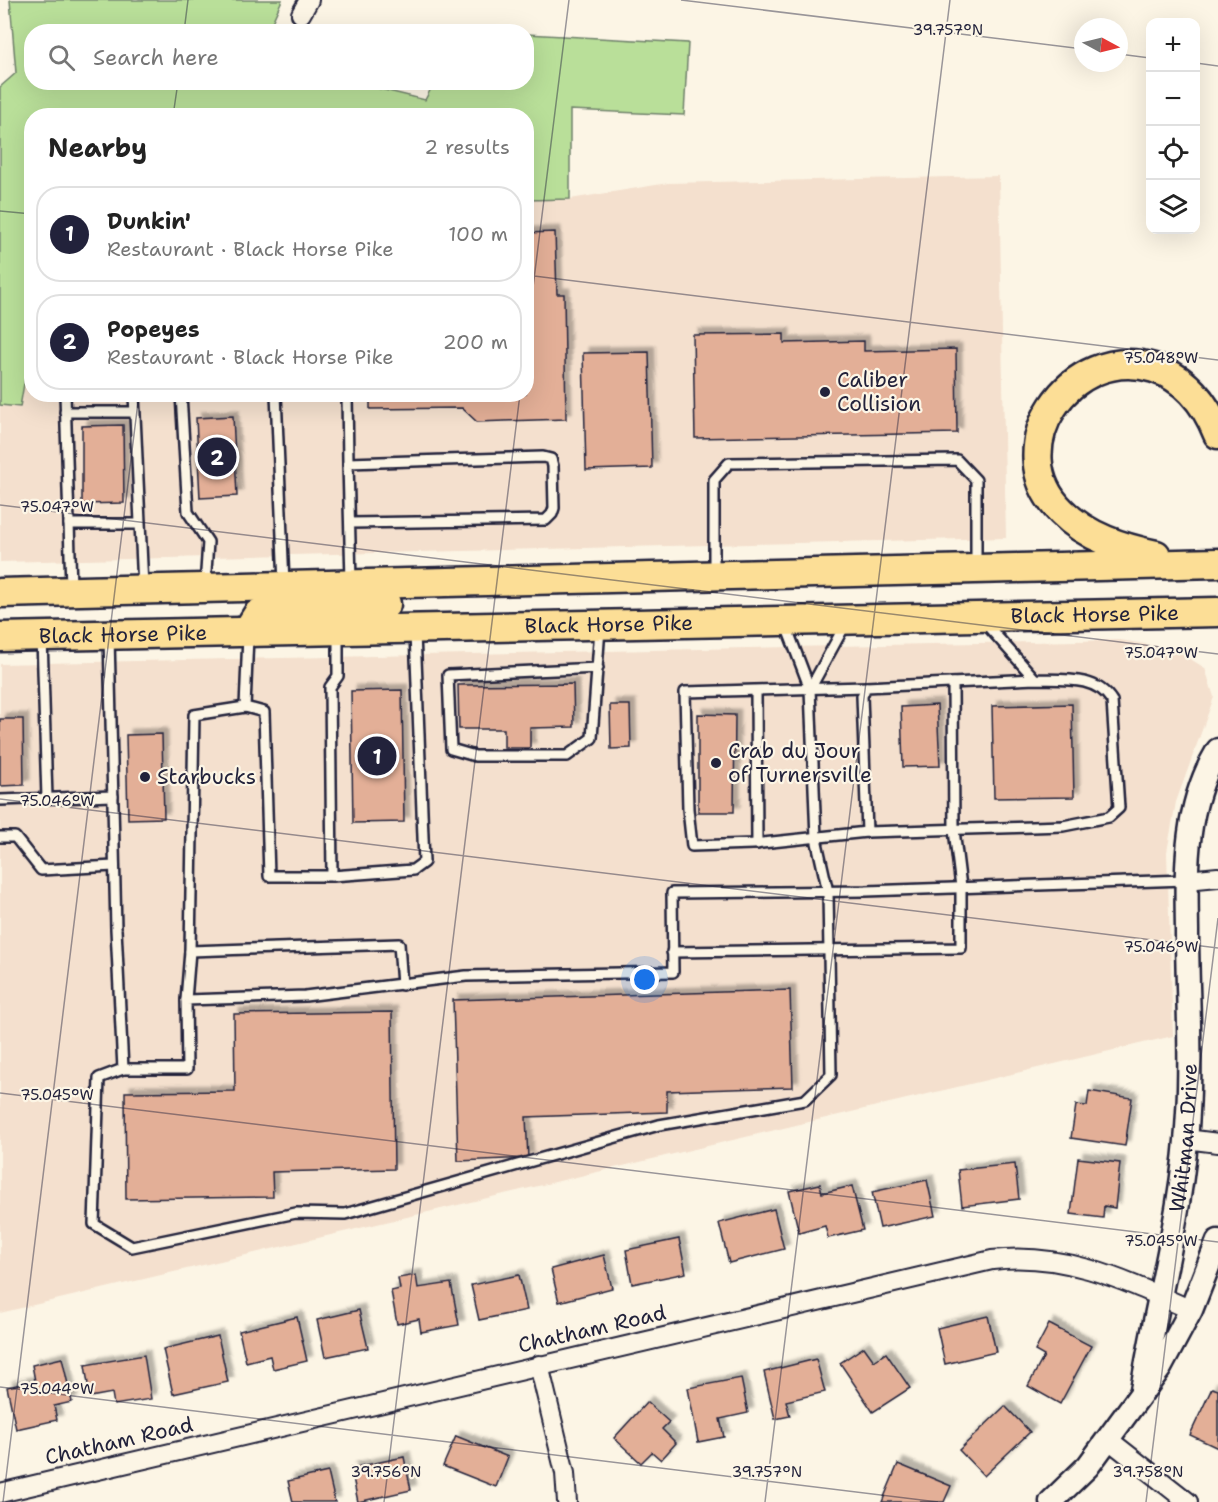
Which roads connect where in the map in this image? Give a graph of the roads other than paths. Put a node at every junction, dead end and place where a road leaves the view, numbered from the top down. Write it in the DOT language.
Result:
graph roads {
  1 [pos="65,402"];
  2 [pos="134,402"];
  3 [pos="181,402"];
  4 [pos="276,402"];
  5 [pos="347,402"];
  6 [pos="65,412"];
  7 [pos="134,412"];
  8 [pos="1218,434"];
  9 [pos="348,463"];
  10 [pos="69,524"];
  11 [pos="138,524"];
  12 [pos="350,524"];
  13 [pos="1207,564"];
  14 [pos="976,569"];
  15 [pos="714,576"];
  16 [pos="547,580"];
  17 [pos="284,586"];
  18 [pos="351,586"];
  19 [pos="205,588"];
  20 [pos="143,590"];
  21 [pos="1,591"];
  22 [pos="72,592"];
  23 [pos="1218,612"];
  24 [pos="978,615"];
  25 [pos="784,621"];
  26 [pos="847,621"];
  27 [pos="600,626"];
  28 [pos="415,627"];
  29 [pos="338,628"];
  30 [pos="248,630"];
  31 [pos="109,634"];
  32 [pos="42,636"];
  33 [pos="0,637"];
  34 [pos="598,668"];
  35 [pos="1035,679"];
  36 [pos="953,683"];
  37 [pos="866,687"];
  38 [pos="810,689"];
  39 [pos="756,692"];
  40 [pos="245,707"];
  41 [pos="1218,750"];
  42 [pos="113,796"];
  43 [pos="47,798"];
  44 [pos="0,800"];
  45 [pos="954,830"];
  46 [pos="867,832"];
  47 [pos="0,837"];
  48 [pos="816,838"];
  49 [pos="757,844"];
  50 [pos="114,866"];
  51 [pos="332,876"];
  52 [pos="1218,877"];
  53 [pos="1186,880"];
  54 [pos="961,887"];
  55 [pos="828,892"];
  56 [pos="829,950"];
  57 [pos="190,951"];
  58 [pos="672,952"];
  59 [pos="402,984"];
  60 [pos="186,1000"];
  61 [pos="123,1069"];
  62 [pos="1186,1139"];
  63 [pos="1218,1143"];
  64 [pos="1218,1240"];
  65 [pos="1158,1296"];
  66 [pos="1191,1310"];
  67 [pos="539,1365"];
  68 [pos="1142,1390"];
  69 [pos="1109,1440"];
  70 [pos="0,1492"];
  71 [pos="567,1502"];
  72 [pos="1051,1502"];
  73 [pos="1188,1502"];
  1 -- 6 [label="lane"];
  2 -- 7 [label="lane"];
  3 -- 19 [label="lane"];
  4 -- 17 [label="lane"];
  5 -- 9 [label="lane"];
  6 -- 7 [label="lane"];
  6 -- 10 [label="lane"];
  7 -- 11 [label="lane"];
  8 -- 13 [label="highway"];
  9 -- 12 [label="lane"];
  9 -- 12 [label="lane"];
  10 -- 11 [label="lane"];
  10 -- 22 [label="lane"];
  11 -- 20 [label="lane"];
  12 -- 18 [label="lane"];
  13 -- 14 [label="highway, Black Horse Pike"];
  14 -- 15 [label="highway, Black Horse Pike"];
  14 -- 15 [label="lane"];
  15 -- 16 [label="highway, Black Horse Pike"];
  16 -- 18 [label="highway, Black Horse Pike"];
  16 -- 30 [label="highway"];
  17 -- 18 [label="highway, Black Horse Pike"];
  17 -- 19 [label="highway, Black Horse Pike"];
  19 -- 20 [label="highway, Black Horse Pike"];
  20 -- 22 [label="highway, Black Horse Pike"];
  21 -- 22 [label="highway, Black Horse Pike"];
  23 -- 24 [label="highway, Black Horse Pike"];
  24 -- 26 [label="highway, Black Horse Pike"];
  24 -- 35 [label="lane"];
  25 -- 26 [label="highway, Black Horse Pike"];
  25 -- 27 [label="highway, Black Horse Pike"];
  25 -- 38 [label="lane"];
  26 -- 38 [label="lane"];
  27 -- 28 [label="highway, Black Horse Pike"];
  27 -- 34 [label="lane"];
  28 -- 29 [label="highway, Black Horse Pike"];
  28 -- 51 [label="lane"];
  29 -- 30 [label="highway, Black Horse Pike"];
  29 -- 51 [label="lane"];
  30 -- 31 [label="highway, Black Horse Pike"];
  30 -- 40 [label="lane"];
  31 -- 32 [label="highway, Black Horse Pike"];
  31 -- 42 [label="lane"];
  32 -- 33 [label="highway, Black Horse Pike"];
  32 -- 43 [label="lane"];
  34 -- 34 [label="lane"];
  35 -- 36 [label="lane"];
  35 -- 45 [label="lane"];
  36 -- 37 [label="lane"];
  36 -- 45 [label="lane"];
  37 -- 38 [label="lane"];
  37 -- 46 [label="lane"];
  38 -- 39 [label="lane"];
  38 -- 48 [label="lane"];
  39 -- 49 [label="lane"];
  39 -- 49 [label="lane"];
  40 -- 51 [label="lane"];
  40 -- 57 [label="lane"];
  41 -- 53 [label="street, Whitman Drive"];
  42 -- 43 [label="lane"];
  42 -- 50 [label="lane"];
  43 -- 44 [label="lane"];
  45 -- 46 [label="lane"];
  45 -- 54 [label="lane"];
  46 -- 48 [label="lane"];
  47 -- 50 [label="lane"];
  48 -- 49 [label="lane"];
  48 -- 55 [label="lane"];
  50 -- 61 [label="lane"];
  52 -- 53 [label="street"];
  53 -- 54 [label="lane"];
  53 -- 62 [label="street, Whitman Drive"];
  54 -- 55 [label="lane"];
  54 -- 56 [label="lane"];
  55 -- 56 [label="lane"];
  55 -- 58 [label="lane"];
  56 -- 58 [label="lane"];
  56 -- 61 [label="lane"];
  57 -- 59 [label="lane"];
  57 -- 60 [label="lane"];
  58 -- 59 [label="lane"];
  59 -- 60 [label="lane"];
  60 -- 61 [label="lane"];
  62 -- 63 [label="street"];
  62 -- 65 [label="street, Whitman Drive"];
  64 -- 66 [label="street, Whitman Drive"];
  65 -- 66 [label="street, Chatham Road"];
  65 -- 67 [label="street, Chatham Road"];
  65 -- 68 [label="street, Whitman Drive"];
  66 -- 68 [label="street, Whitman Drive"];
  67 -- 70 [label="street, Chatham Road"];
  67 -- 71 [label="street"];
  68 -- 69 [label="street, Whitman Drive"];
  69 -- 72 [label="street, Whitman Drive"];
  69 -- 73 [label="street"];
}
